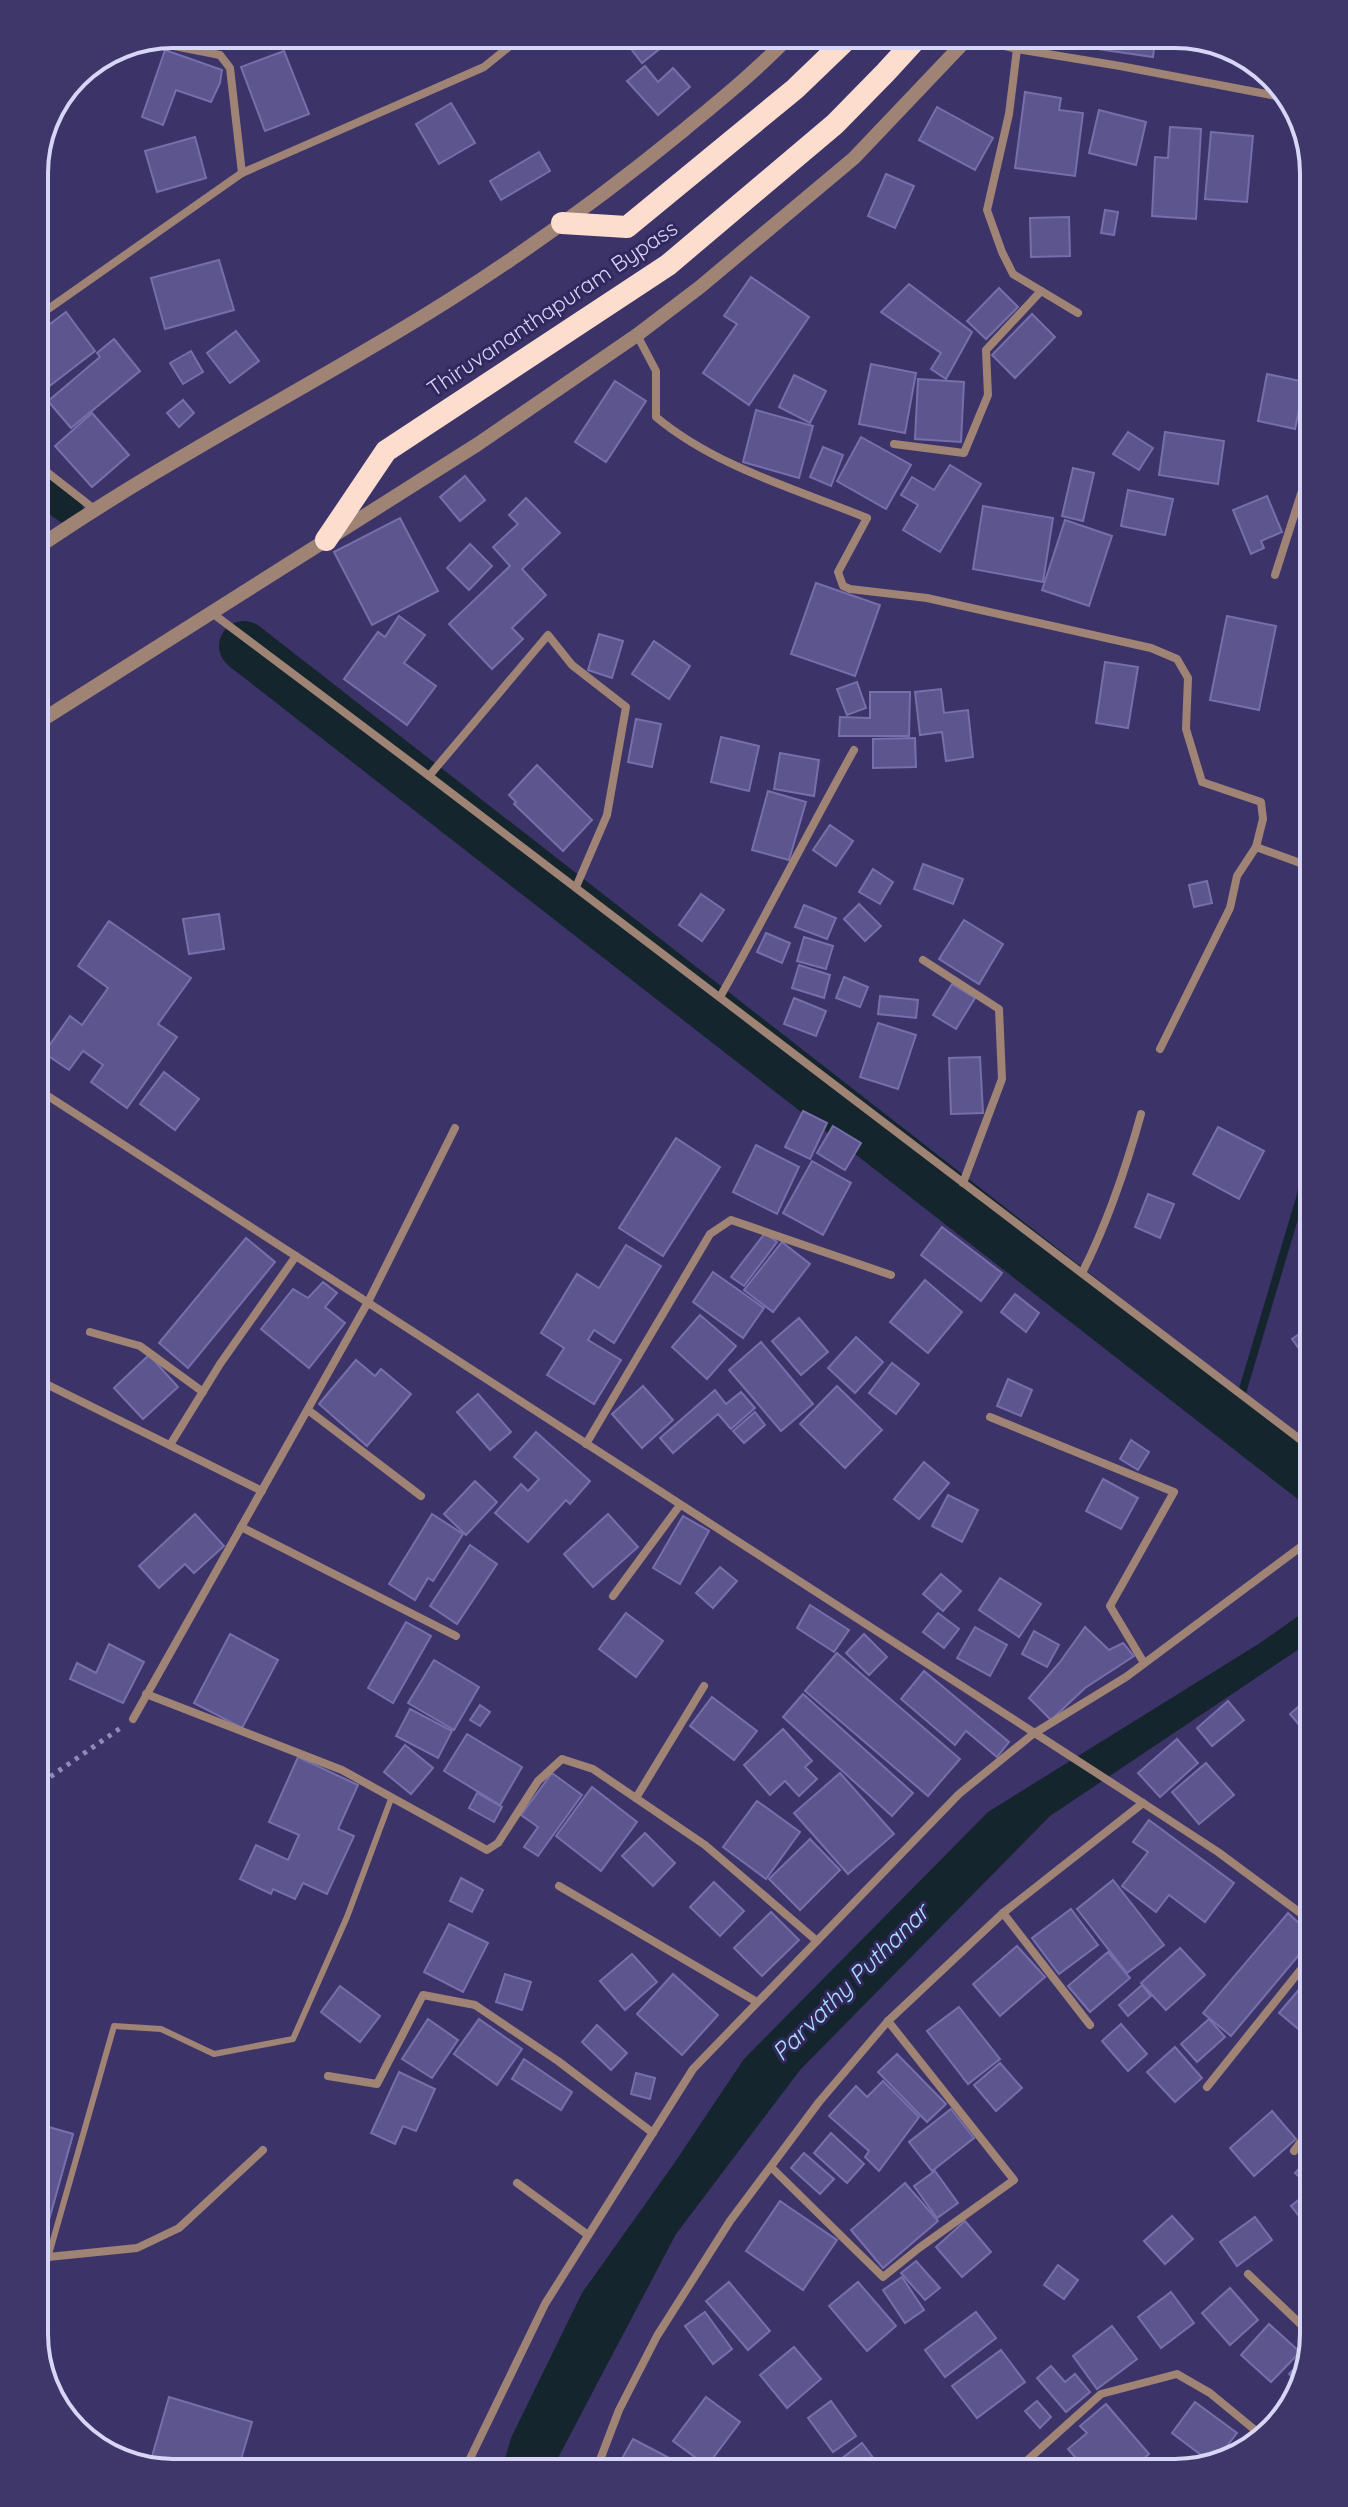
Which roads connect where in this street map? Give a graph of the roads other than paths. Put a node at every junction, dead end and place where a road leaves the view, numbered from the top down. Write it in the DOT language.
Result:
graph roads {
  1 [pos="184,48"];
  2 [pos="507,48"];
  3 [pos="778,48"];
  4 [pos="838,48"];
  5 [pos="908,48"];
  6 [pos="959,48"];
  7 [pos="1013,48"];
  8 [pos="1017,49"];
  9 [pos="1272,95"];
  10 [pos="242,173"];
  11 [pos="562,223"];
  12 [pos="1041,291"];
  13 [pos="48,309"];
  14 [pos="1078,313"];
  15 [pos="637,335"];
  16 [pos="894,444"];
  17 [pos="48,473"];
  18 [pos="1300,497"];
  19 [pos="94,509"];
  20 [pos="48,540"];
  21 [pos="326,540"];
  22 [pos="1275,575"];
  23 [pos="212,613"];
  24 [pos="48,716"];
  25 [pos="854,750"];
  26 [pos="429,776"];
  27 [pos="1256,847"];
  28 [pos="1300,863"];
  29 [pos="576,887"];
  30 [pos="923,960"];
  31 [pos="720,997"];
  32 [pos="1160,1049"];
  33 [pos="48,1096"];
  34 [pos="1141,1114"];
  35 [pos="455,1128"];
  36 [pos="963,1183"];
  37 [pos="296,1256"];
  38 [pos="1082,1273"];
  39 [pos="891,1275"];
  40 [pos="368,1302"];
  41 [pos="90,1332"];
  42 [pos="48,1385"];
  43 [pos="203,1392"];
  44 [pos="308,1410"];
  45 [pos="990,1417"];
  46 [pos="1300,1439"];
  47 [pos="586,1444"];
  48 [pos="170,1445"];
  49 [pos="262,1491"];
  50 [pos="421,1496"];
  51 [pos="680,1505"];
  52 [pos="241,1527"];
  53 [pos="1300,1547"];
  54 [pos="613,1596"];
  55 [pos="456,1636"];
  56 [pos="1144,1663"];
  57 [pos="704,1686"];
  58 [pos="146,1694"];
  59 [pos="133,1719"];
  60 [pos="1033,1734"];
  61 [pos="636,1798"];
  62 [pos="391,1799"];
  63 [pos="1143,1803"];
  64 [pos="559,1886"];
  65 [pos="1003,1913"];
  66 [pos="1300,1913"];
  67 [pos="817,1941"];
  68 [pos="1300,1971"];
  69 [pos="757,2002"];
  70 [pos="888,2021"];
  71 [pos="1090,2025"];
  72 [pos="328,2076"];
  73 [pos="1207,2087"];
  74 [pos="653,2133"];
  75 [pos="1300,2143"];
  76 [pos="263,2150"];
  77 [pos="1294,2151"];
  78 [pos="771,2167"];
  79 [pos="517,2183"];
  80 [pos="588,2235"];
  81 [pos="48,2257"];
  82 [pos="1248,2274"];
  83 [pos="1300,2324"];
  84 [pos="1255,2430"];
  85 [pos="470,2459"];
  86 [pos="600,2459"];
  87 [pos="1029,2459"];
  1 -- 10 [label="street"];
  2 -- 10 [label="street"];
  3 -- 11 [label="street"];
  4 -- 11 [label="highway, Thiruvananthapuram Bypass"];
  5 -- 21 [label="highway, Thiruvananthapuram Bypass"];
  6 -- 15 [label="street"];
  7 -- 8 [label="street"];
  8 -- 9 [label="street"];
  8 -- 12 [label="street"];
  10 -- 13 [label="street"];
  11 -- 19 [label="street"];
  12 -- 14 [label="street"];
  12 -- 16 [label="street"];
  15 -- 21 [label="street"];
  15 -- 27 [label="street"];
  17 -- 19 [label="street"];
  18 -- 22 [label="street"];
  19 -- 20 [label="street"];
  21 -- 23 [label="street"];
  23 -- 24 [label="street"];
  23 -- 26 [label="street"];
  25 -- 31 [label="street"];
  26 -- 29 [label="street"];
  26 -- 29 [label="street"];
  27 -- 28 [label="street"];
  27 -- 32 [label="street"];
  29 -- 31 [label="street"];
  30 -- 36 [label="street"];
  31 -- 36 [label="street"];
  33 -- 37 [label="street"];
  34 -- 38 [label="street"];
  35 -- 40 [label="street"];
  36 -- 38 [label="street"];
  37 -- 40 [label="street"];
  37 -- 43 [label="street"];
  38 -- 46 [label="street"];
  39 -- 47 [label="street"];
  40 -- 44 [label="street"];
  40 -- 47 [label="street"];
  41 -- 43 [label="street"];
  42 -- 48 [label="street"];
  43 -- 48 [label="street"];
  44 -- 49 [label="street"];
  44 -- 50 [label="street"];
  45 -- 56 [label="street"];
  47 -- 51 [label="street"];
  48 -- 49 [label="street"];
  49 -- 52 [label="street"];
  51 -- 54 [label="street"];
  51 -- 60 [label="street"];
  52 -- 55 [label="street"];
  52 -- 58 [label="street"];
  53 -- 56 [label="street"];
  56 -- 60 [label="street"];
  57 -- 61 [label="street"];
  58 -- 59 [label="street"];
  58 -- 62 [label="street"];
  60 -- 63 [label="street"];
  60 -- 67 [label="street"];
  61 -- 62 [label="street"];
  61 -- 67 [label="street"];
  62 -- 81 [label="lane"];
  63 -- 65 [label="street"];
  63 -- 66 [label="street"];
  64 -- 69 [label="street"];
  65 -- 70 [label="street"];
  65 -- 71 [label="street"];
  67 -- 69 [label="street"];
  68 -- 73 [label="street"];
  69 -- 74 [label="street"];
  70 -- 78 [label="street"];
  70 -- 78 [label="street"];
  72 -- 74 [label="street"];
  74 -- 80 [label="street"];
  75 -- 77 [label="street"];
  76 -- 81 [label="street"];
  78 -- 86 [label="street"];
  79 -- 80 [label="street"];
  80 -- 85 [label="street"];
  82 -- 83 [label="street"];
  84 -- 87 [label="street"];
}
